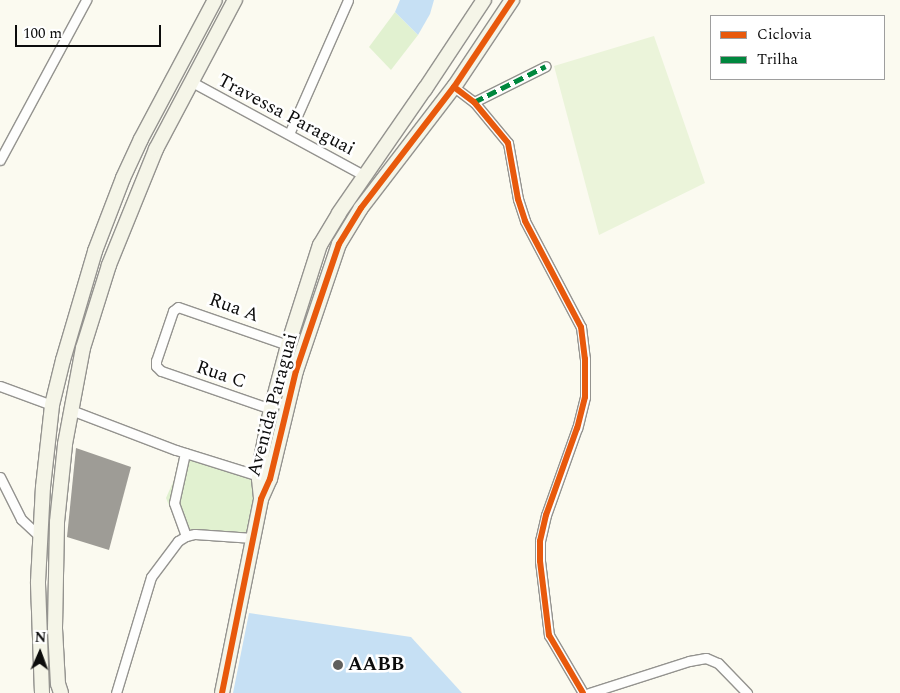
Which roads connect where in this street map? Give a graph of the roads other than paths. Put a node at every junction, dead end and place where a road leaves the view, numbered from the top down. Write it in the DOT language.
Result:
graph roads {
  1 [pos="86,0"];
  2 [pos="215,0"];
  3 [pos="235,0"];
  4 [pos="348,0"];
  5 [pos="484,0"];
  6 [pos="512,0"];
  7 [pos="205,18"];
  8 [pos="221,27"];
  9 [pos="195,37"];
  10 [pos="211,45"];
  11 [pos="546,66"];
  12 [pos="192,82"];
  13 [pos="454,87"];
  14 [pos="474,102"];
  15 [pos="288,134"];
  16 [pos="0,160"];
  17 [pos="365,176"];
  18 [pos="67,344"];
  19 [pos="288,345"];
  20 [pos="83,348"];
  21 [pos="63,360"];
  22 [pos="80,365"];
  23 [pos="161,371"];
  24 [pos="0,386"];
  25 [pos="52,405"];
  26 [pos="271,409"];
  27 [pos="71,410"];
  28 [pos="185,453"];
  29 [pos="0,478"];
  30 [pos="264,478"];
  31 [pos="186,536"];
  32 [pos="40,537"];
  33 [pos="253,538"];
  34 [pos="42,693"];
  35 [pos="61,693"];
  36 [pos="116,693"];
  37 [pos="222,693"];
  38 [pos="583,693"];
  39 [pos="589,693"];
  40 [pos="747,693"];
  1 -- 16 [label="street"];
  2 -- 7 [label="main road"];
  3 -- 8 [label="main road"];
  4 -- 15 [label="street"];
  5 -- 17 [label="main road, Avenida Paraguai"];
  6 -- 13 [label="main road, Avenida Paraguai"];
  7 -- 8 [label="main road"];
  7 -- 9 [label="main road"];
  8 -- 10 [label="main road"];
  9 -- 10 [label="main road"];
  9 -- 18 [label="main road"];
  10 -- 12 [label="main road"];
  11 -- 14 [label="street"];
  12 -- 15 [label="street, Travessa Paraguai"];
  12 -- 20 [label="main road"];
  13 -- 14 [label="street"];
  13 -- 30 [label="main road, Avenida Paraguai"];
  14 -- 38 [label="street"];
  15 -- 17 [label="street, Travessa Paraguai"];
  17 -- 19 [label="main road, Avenida Paraguai"];
  18 -- 20 [label="main road"];
  18 -- 21 [label="main road"];
  19 -- 23 [label="street, Rua A"];
  19 -- 26 [label="main road, Avenida Paraguai"];
  20 -- 22 [label="main road"];
  21 -- 22 [label="main road"];
  21 -- 25 [label="main road"];
  22 -- 27 [label="main road"];
  23 -- 26 [label="street, Rua C"];
  24 -- 25 [label="street"];
  25 -- 32 [label="main road"];
  26 -- 30 [label="main road, Avenida Paraguai"];
  27 -- 28 [label="street"];
  27 -- 35 [label="main road"];
  28 -- 30 [label="street"];
  28 -- 31 [label="street"];
  29 -- 32 [label="street"];
  30 -- 33 [label="main road, Avenida Paraguai"];
  31 -- 33 [label="street"];
  31 -- 36 [label="street"];
  32 -- 34 [label="main road"];
  33 -- 37 [label="main road, Avenida Paraguai"];
  39 -- 40 [label="street"];
}
